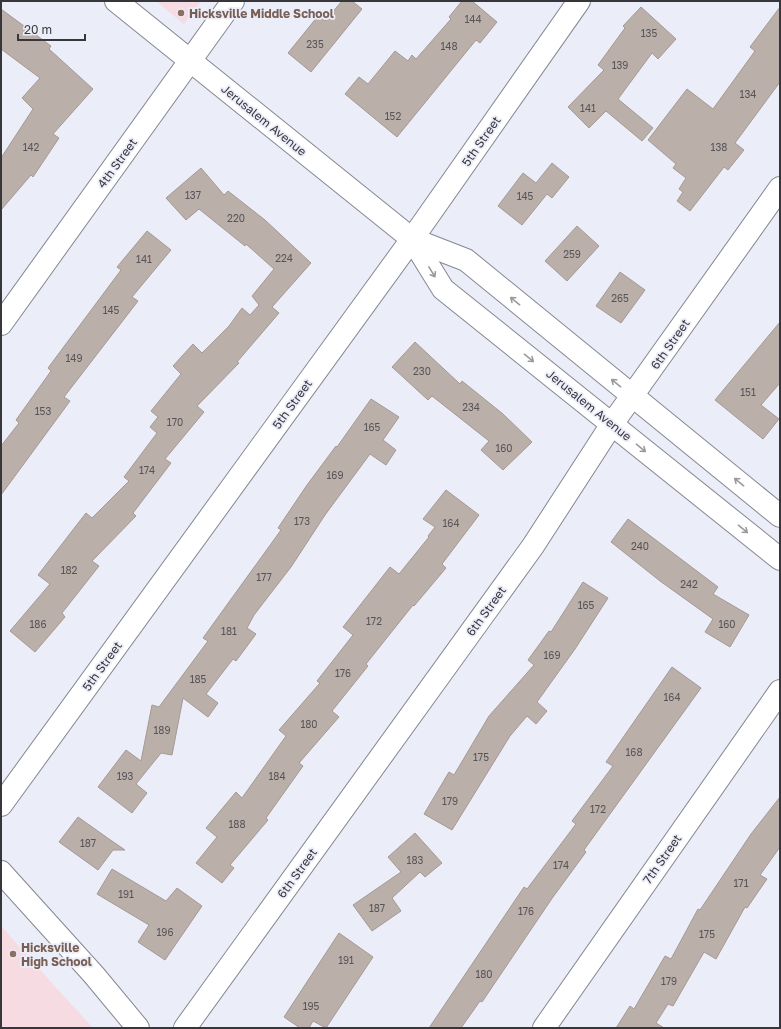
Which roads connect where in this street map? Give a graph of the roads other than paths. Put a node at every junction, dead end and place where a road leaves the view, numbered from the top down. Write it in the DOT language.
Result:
graph roads {
  1 [pos="116,1"];
  2 [pos="233,1"];
  3 [pos="579,1"];
  4 [pos="190,61"];
  5 [pos="780,188"];
  6 [pos="412,239"];
  7 [pos="1,324"];
  8 [pos="632,396"];
  9 [pos="612,424"];
  10 [pos="780,516"];
  11 [pos="780,559"];
  12 [pos="780,691"];
  13 [pos="1,805"];
  14 [pos="1,872"];
  15 [pos="138,1028"];
  16 [pos="185,1028"];
  17 [pos="544,1028"];
  1 -- 4 [label="street, Jerusalem Avenue"];
  2 -- 4 [label="street, 4th Street"];
  3 -- 6 [label="street, 5th Street"];
  4 -- 6 [label="street, Jerusalem Avenue"];
  4 -- 7 [label="street, 4th Street"];
  5 -- 8 [label="street, 6th Street"];
  8 -- 6 [label="street, Jerusalem Avenue, one-way"];
  6 -- 9 [label="street, Jerusalem Avenue, one-way"];
  6 -- 13 [label="street, 5th Street"];
  8 -- 9 [label="street, 6th Street"];
  10 -- 8 [label="street, Jerusalem Avenue, one-way"];
  9 -- 11 [label="street, Jerusalem Avenue, one-way"];
  9 -- 16 [label="street, 6th Street"];
  12 -- 17 [label="street, 7th Street"];
  14 -- 15 [label="street"];
}
